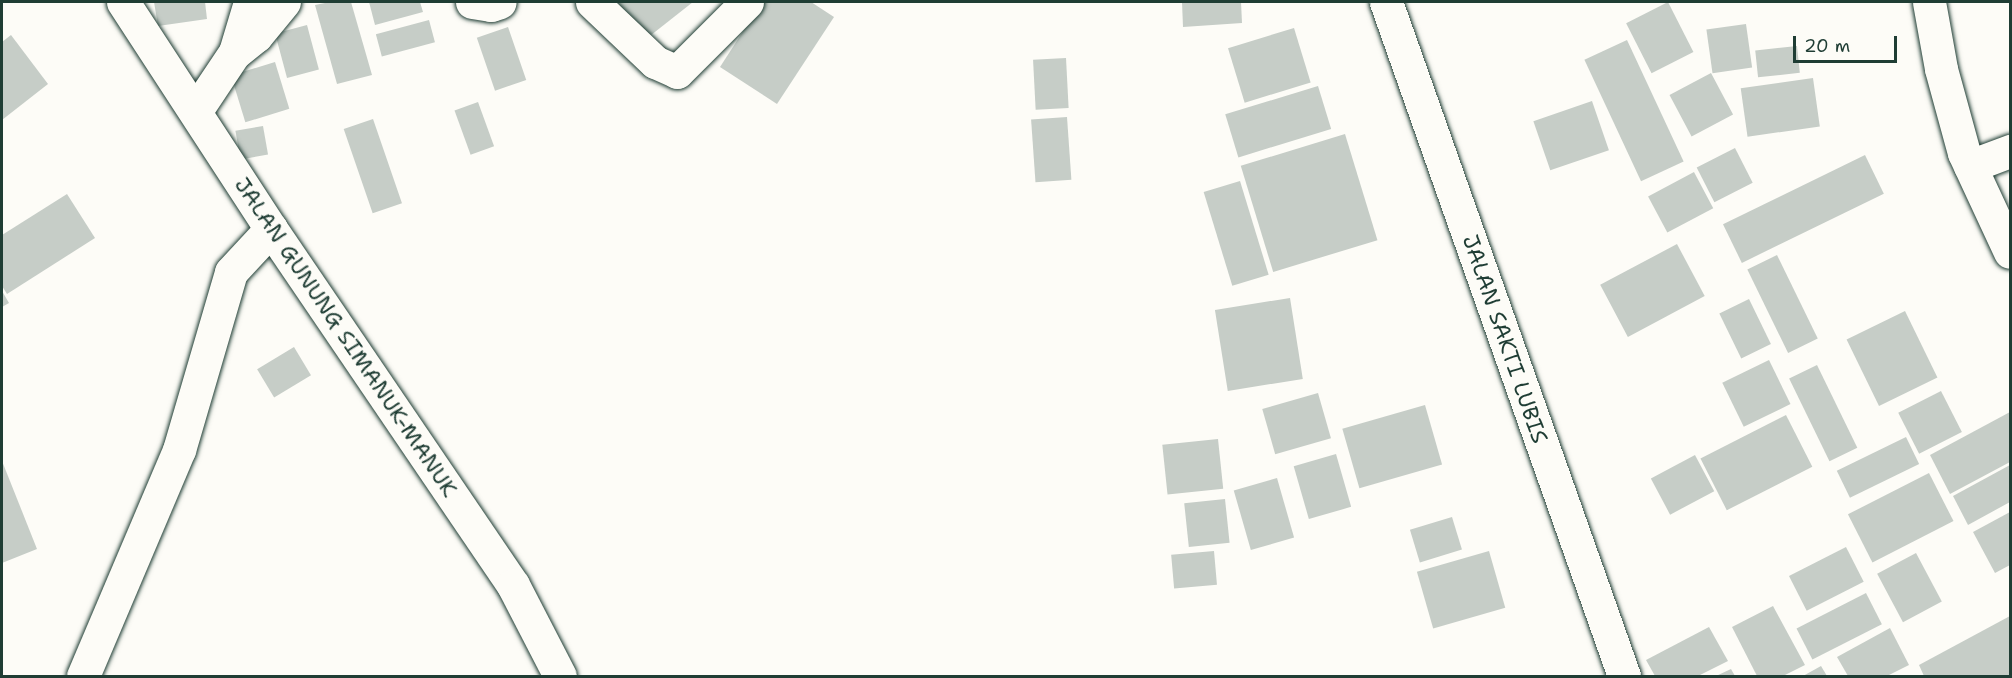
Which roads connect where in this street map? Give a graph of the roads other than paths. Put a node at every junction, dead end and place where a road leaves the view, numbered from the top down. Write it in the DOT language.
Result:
graph roads {
  1 [pos="123,2"];
  2 [pos="250,2"];
  3 [pos="284,2"];
  4 [pos="472,2"];
  5 [pos="500,2"];
  6 [pos="592,2"];
  7 [pos="747,2"];
  8 [pos="1386,2"];
  9 [pos="1929,2"];
  10 [pos="235,52"];
  11 [pos="197,109"];
  12 [pos="2010,151"];
  13 [pos="1970,166"];
  14 [pos="271,229"];
  15 [pos="2010,252"];
  16 [pos="83,676"];
  17 [pos="560,676"];
  18 [pos="1624,676"];
  1 -- 11 [label="street, JALAN GUNUNG SIMANUK-MANUK"];
  2 -- 10 [label="street"];
  3 -- 10 [label="street"];
  4 -- 5 [label="street"];
  6 -- 7 [label="street"];
  8 -- 18 [label="street, JALAN SAKTI LUBIS"];
  9 -- 13 [label="street"];
  10 -- 11 [label="street"];
  11 -- 14 [label="street, JALAN GUNUNG SIMANUK-MANUK"];
  12 -- 13 [label="street"];
  13 -- 15 [label="street"];
  14 -- 16 [label="street"];
  14 -- 17 [label="street, JALAN GUNUNG SIMANUK-MANUK"];
}
